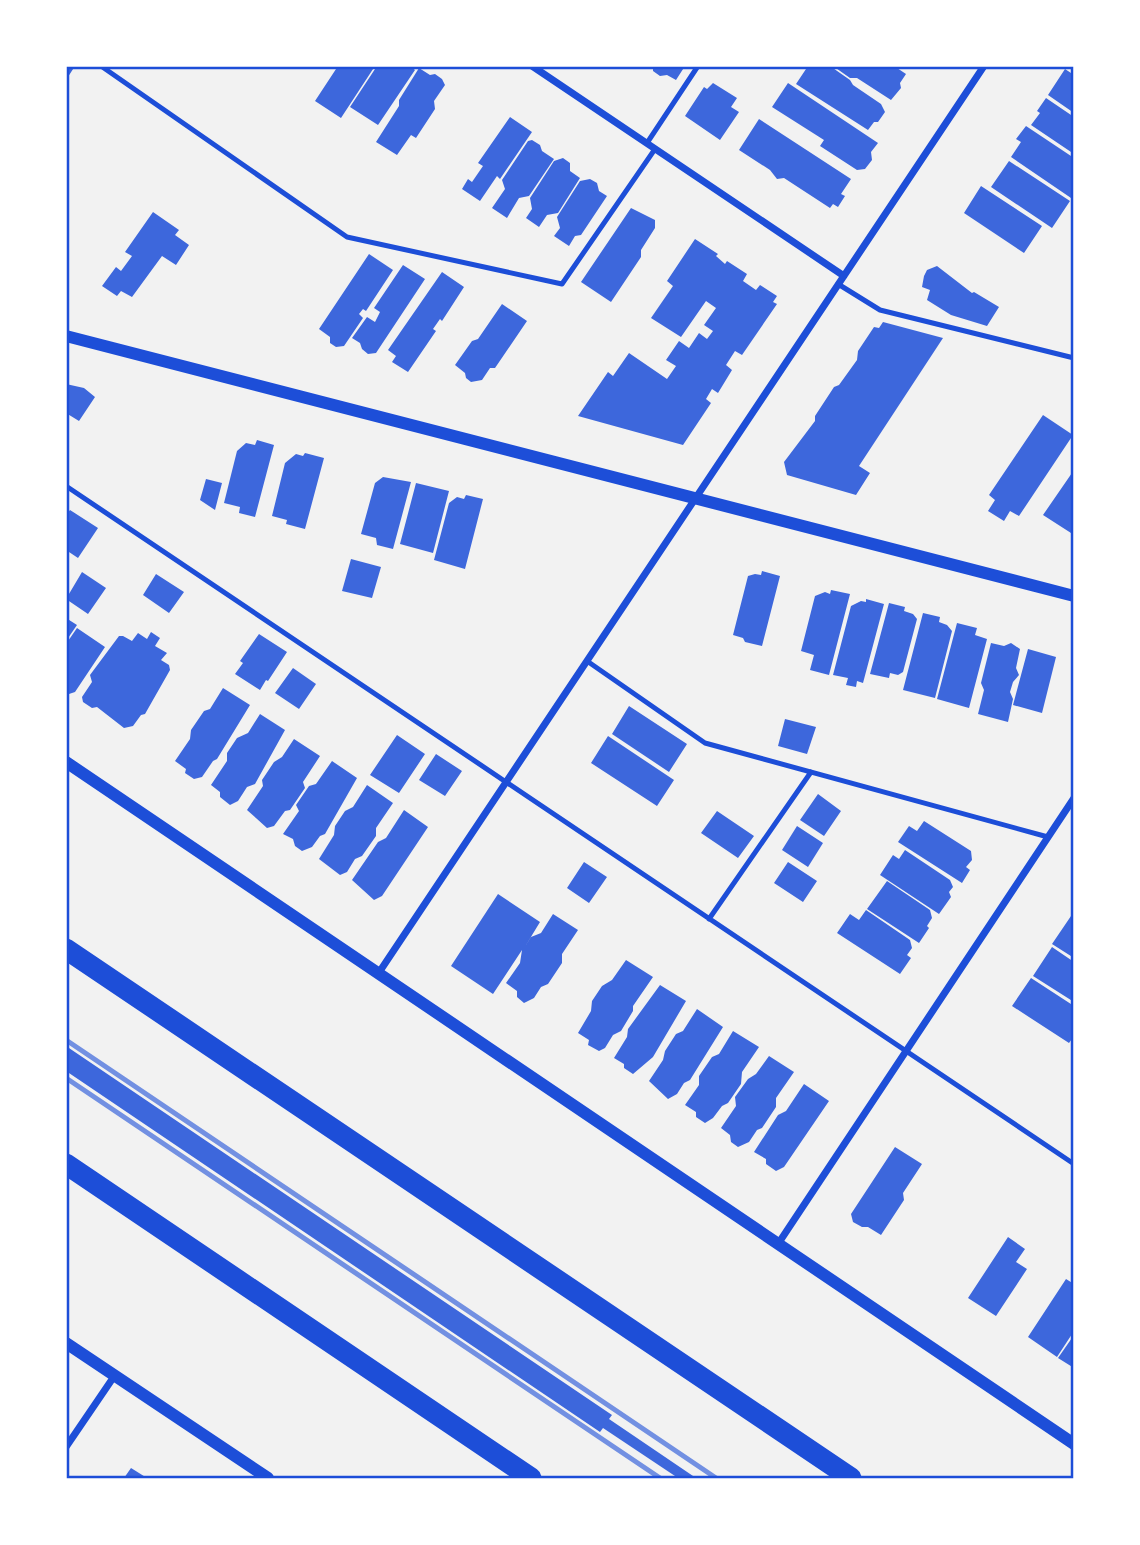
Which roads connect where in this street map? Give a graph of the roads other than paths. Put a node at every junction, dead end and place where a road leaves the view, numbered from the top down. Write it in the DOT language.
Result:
graph roads {
  1 [pos="101,66"];
  2 [pos="532,66"];
  3 [pos="698,66"];
  4 [pos="984,66"];
  5 [pos="646,143"];
  6 [pos="655,149"];
  7 [pos="844,276"];
  8 [pos="838,284"];
  9 [pos="66,336"];
  10 [pos="1073,358"];
  11 [pos="66,486"];
  12 [pos="695,499"];
  13 [pos="1073,596"];
  14 [pos="587,661"];
  15 [pos="66,762"];
  16 [pos="811,772"];
  17 [pos="506,783"];
  18 [pos="1073,798"];
  19 [pos="1048,837"];
  20 [pos="709,919"];
  21 [pos="66,949"];
  22 [pos="378,974"];
  23 [pos="906,1050"];
  24 [pos="66,1164"];
  25 [pos="1073,1164"];
  26 [pos="778,1244"];
  27 [pos="66,1343"];
  28 [pos="115,1375"];
  29 [pos="1073,1444"];
  30 [pos="66,1447"];
  31 [pos="268,1479"];
  32 [pos="531,1479"];
  33 [pos="851,1479"];
  1 -- 6 [label="lane"];
  2 -- 5 [label="street"];
  3 -- 5 [label="lane"];
  4 -- 7 [label="street"];
  5 -- 6 [label="street"];
  6 -- 7 [label="street"];
  7 -- 8 [label="street"];
  8 -- 10 [label="lane"];
  8 -- 12 [label="street"];
  9 -- 12 [label="street"];
  11 -- 17 [label="lane"];
  12 -- 13 [label="street"];
  12 -- 14 [label="street"];
  14 -- 16 [label="lane"];
  14 -- 17 [label="street"];
  15 -- 22 [label="street"];
  16 -- 19 [label="lane"];
  16 -- 20 [label="lane"];
  17 -- 20 [label="lane"];
  17 -- 22 [label="street"];
  18 -- 19 [label="street"];
  19 -- 23 [label="street"];
  20 -- 23 [label="lane"];
  21 -- 33 [label="highway"];
  22 -- 26 [label="street"];
  23 -- 25 [label="lane"];
  23 -- 26 [label="street"];
  24 -- 32 [label="highway"];
  26 -- 29 [label="street"];
  27 -- 28 [label="street"];
  28 -- 30 [label="street"];
  28 -- 31 [label="street"];
}
